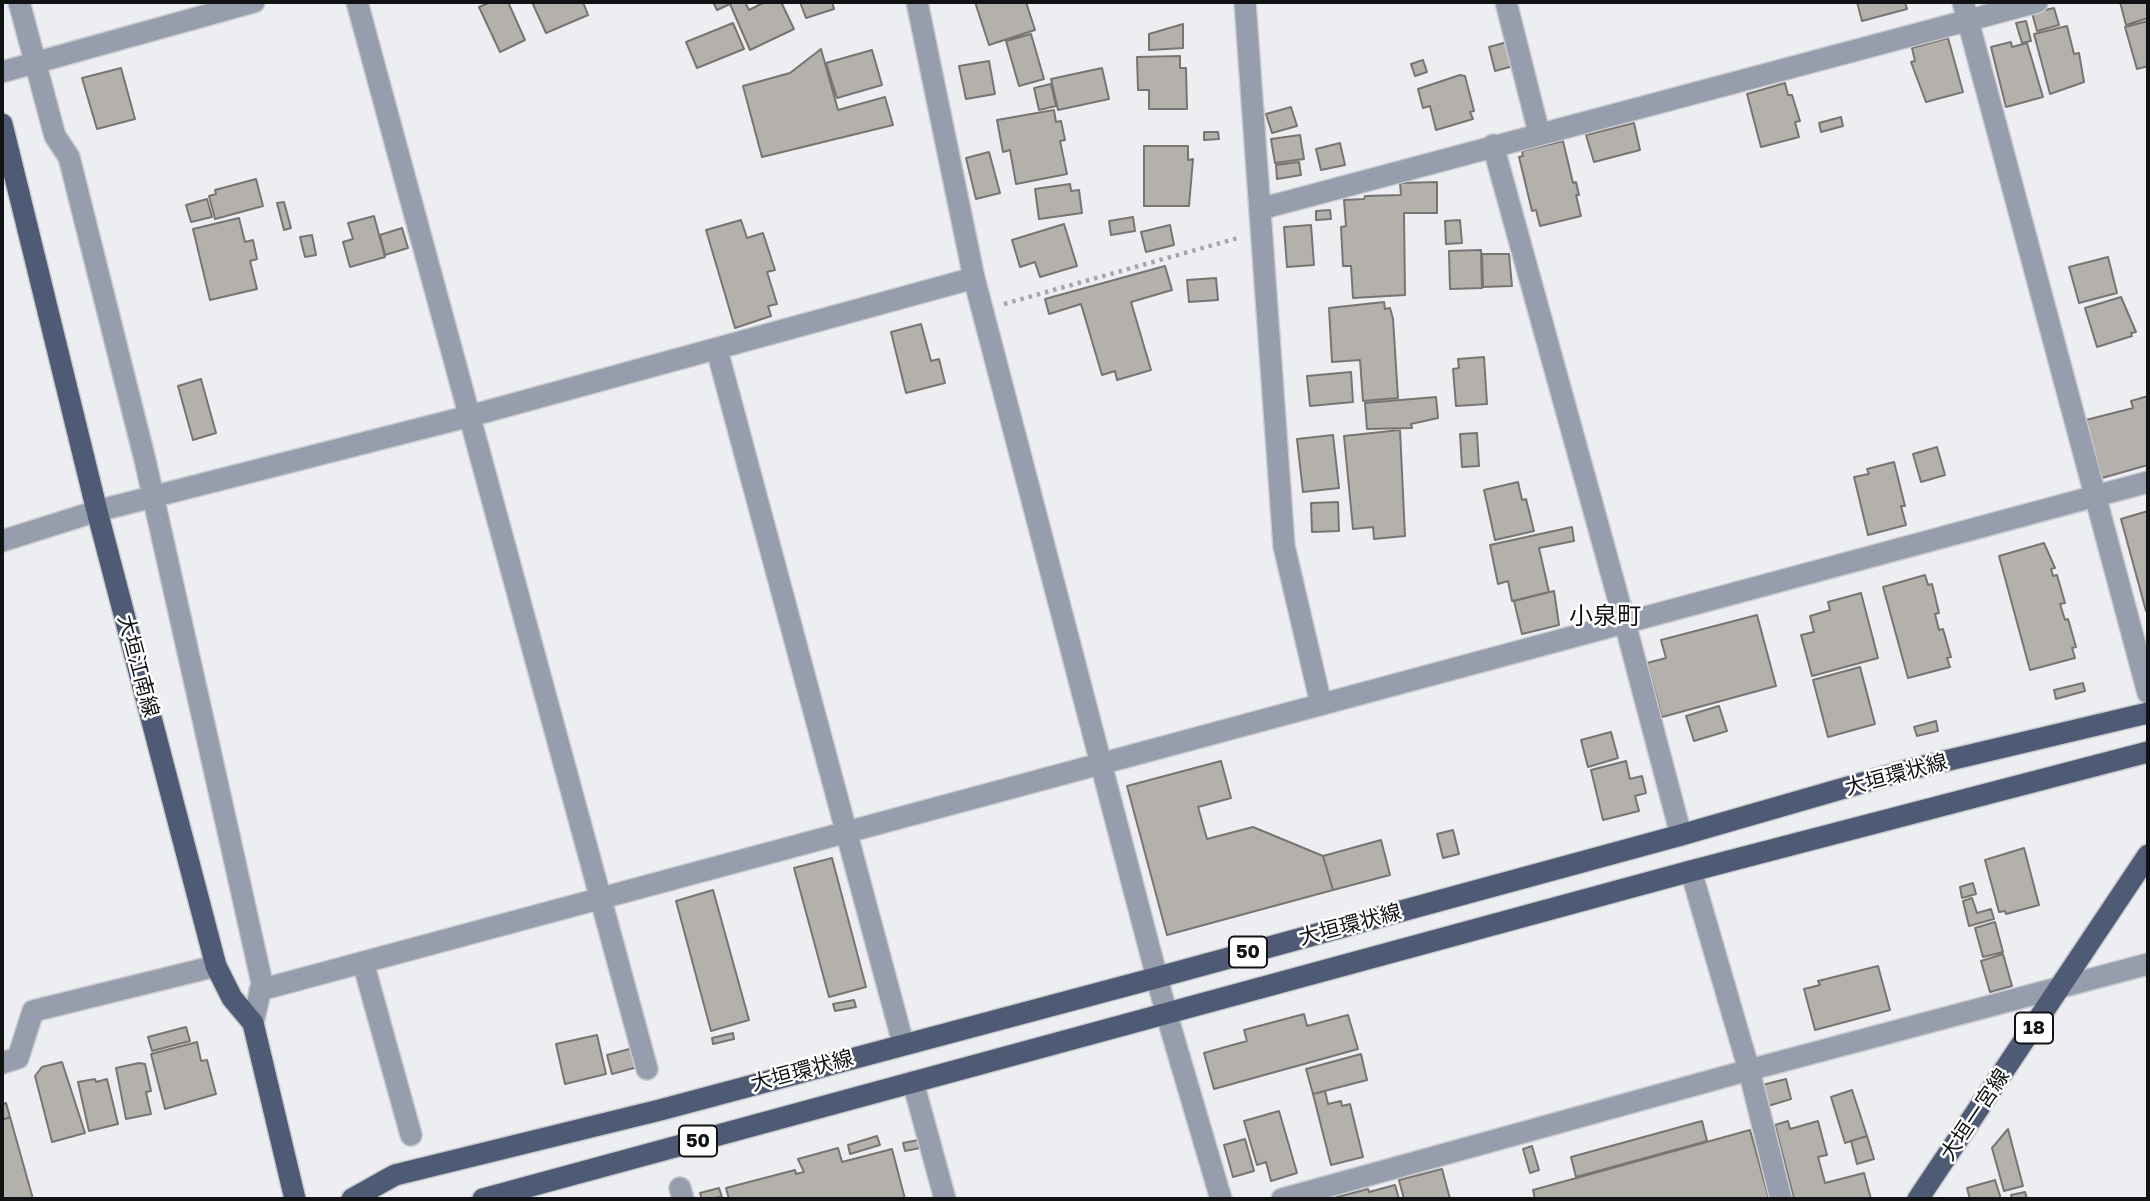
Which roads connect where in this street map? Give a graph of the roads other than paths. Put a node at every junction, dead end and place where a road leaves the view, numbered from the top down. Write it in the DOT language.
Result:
graph roads {
  1 [pos="19,2"];
  2 [pos="254,2"];
  3 [pos="357,2"];
  4 [pos="917,2"];
  5 [pos="1244,2"];
  6 [pos="1506,2"];
  7 [pos="2037,2"];
  8 [pos="1966,11"];
  9 [pos="35,62"];
  10 [pos="2,72"];
  11 [pos="2,124"];
  12 [pos="1539,133"];
  13 [pos="1493,145"];
  14 [pos="1260,209"];
  15 [pos="974,278"];
  16 [pos="717,350"];
  17 [pos="470,416"];
  18 [pos="2148,482"];
  19 [pos="2098,496"];
  20 [pos="154,499"];
  21 [pos="97,511"];
  22 [pos="2,541"];
  23 [pos="1626,623"];
  24 [pos="2148,693"];
  25 [pos="1321,704"];
  26 [pos="2148,713"];
  27 [pos="2148,752"];
  28 [pos="1103,763"];
  29 [pos="847,833"];
  30 [pos="1681,835"];
  31 [pos="2148,855"];
  32 [pos="1691,870"];
  33 [pos="602,900"];
  34 [pos="363,961"];
  35 [pos="2148,964"];
  36 [pos="216,966"];
  37 [pos="1159,976"];
  38 [pos="2062,986"];
  39 [pos="260,990"];
  40 [pos="1166,1012"];
  41 [pos="253,1023"];
  42 [pos="904,1043"];
  43 [pos="2,1063"];
  44 [pos="647,1069"];
  45 [pos="1749,1070"];
  46 [pos="913,1082"];
  47 [pos="411,1135"];
  48 [pos="295,1199"];
  49 [pos="352,1199"];
  50 [pos="483,1199"];
  51 [pos="945,1199"];
  52 [pos="1222,1199"];
  53 [pos="1282,1199"];
  54 [pos="1781,1199"];
  55 [pos="1918,1199"];
  1 -- 9 [label="street"];
  2 -- 9 [label="street"];
  3 -- 17 [label="street"];
  4 -- 15 [label="street"];
  5 -- 14 [label="street"];
  6 -- 12 [label="street"];
  7 -- 8 [label="street"];
  8 -- 12 [label="street"];
  8 -- 19 [label="street"];
  9 -- 10 [label="street"];
  9 -- 20 [label="street"];
  11 -- 21 [label="main road, 大垣江南線"];
  12 -- 13 [label="street"];
  13 -- 14 [label="street"];
  13 -- 23 [label="street"];
  14 -- 25 [label="street"];
  15 -- 16 [label="street"];
  15 -- 28 [label="street"];
  16 -- 17 [label="street"];
  16 -- 29 [label="street"];
  17 -- 20 [label="street"];
  17 -- 33 [label="street"];
  18 -- 19 [label="street"];
  19 -- 23 [label="street"];
  19 -- 24 [label="street"];
  20 -- 21 [label="street"];
  20 -- 39 [label="street"];
  21 -- 22 [label="street"];
  21 -- 36 [label="main road, 大垣江南線"];
  23 -- 25 [label="street"];
  23 -- 30 [label="street"];
  25 -- 28 [label="street"];
  26 -- 30 [label="main road, 大垣環状線 / 50"];
  27 -- 32 [label="main road, 大垣環状線 / 50"];
  28 -- 29 [label="street"];
  28 -- 37 [label="street"];
  29 -- 33 [label="street"];
  29 -- 42 [label="street"];
  30 -- 37 [label="main road, 大垣環状線 / 50"];
  31 -- 38 [label="main road, 大垣一宮線 / 18"];
  32 -- 40 [label="main road, 大垣環状線 / 50"];
  32 -- 45 [label="street"];
  33 -- 34 [label="street"];
  33 -- 44 [label="street"];
  34 -- 39 [label="street"];
  34 -- 47 [label="street"];
  35 -- 38 [label="street"];
  36 -- 41 [label="main road, 大垣江南線"];
  36 -- 43 [label="street"];
  37 -- 40 [label="street"];
  37 -- 42 [label="main road, 大垣環状線 / 50"];
  38 -- 45 [label="street"];
  38 -- 55 [label="main road, 大垣一宮線 / 18"];
  39 -- 41 [label="street"];
  40 -- 46 [label="main road, 大垣環状線 / 50"];
  40 -- 52 [label="street"];
  41 -- 48 [label="main road, 大垣江南線"];
  42 -- 49 [label="main road, 大垣環状線 / 50"];
  45 -- 53 [label="street"];
  45 -- 54 [label="street"];
  46 -- 50 [label="main road, 大垣環状線 / 50"];
  46 -- 51 [label="street"];
}
